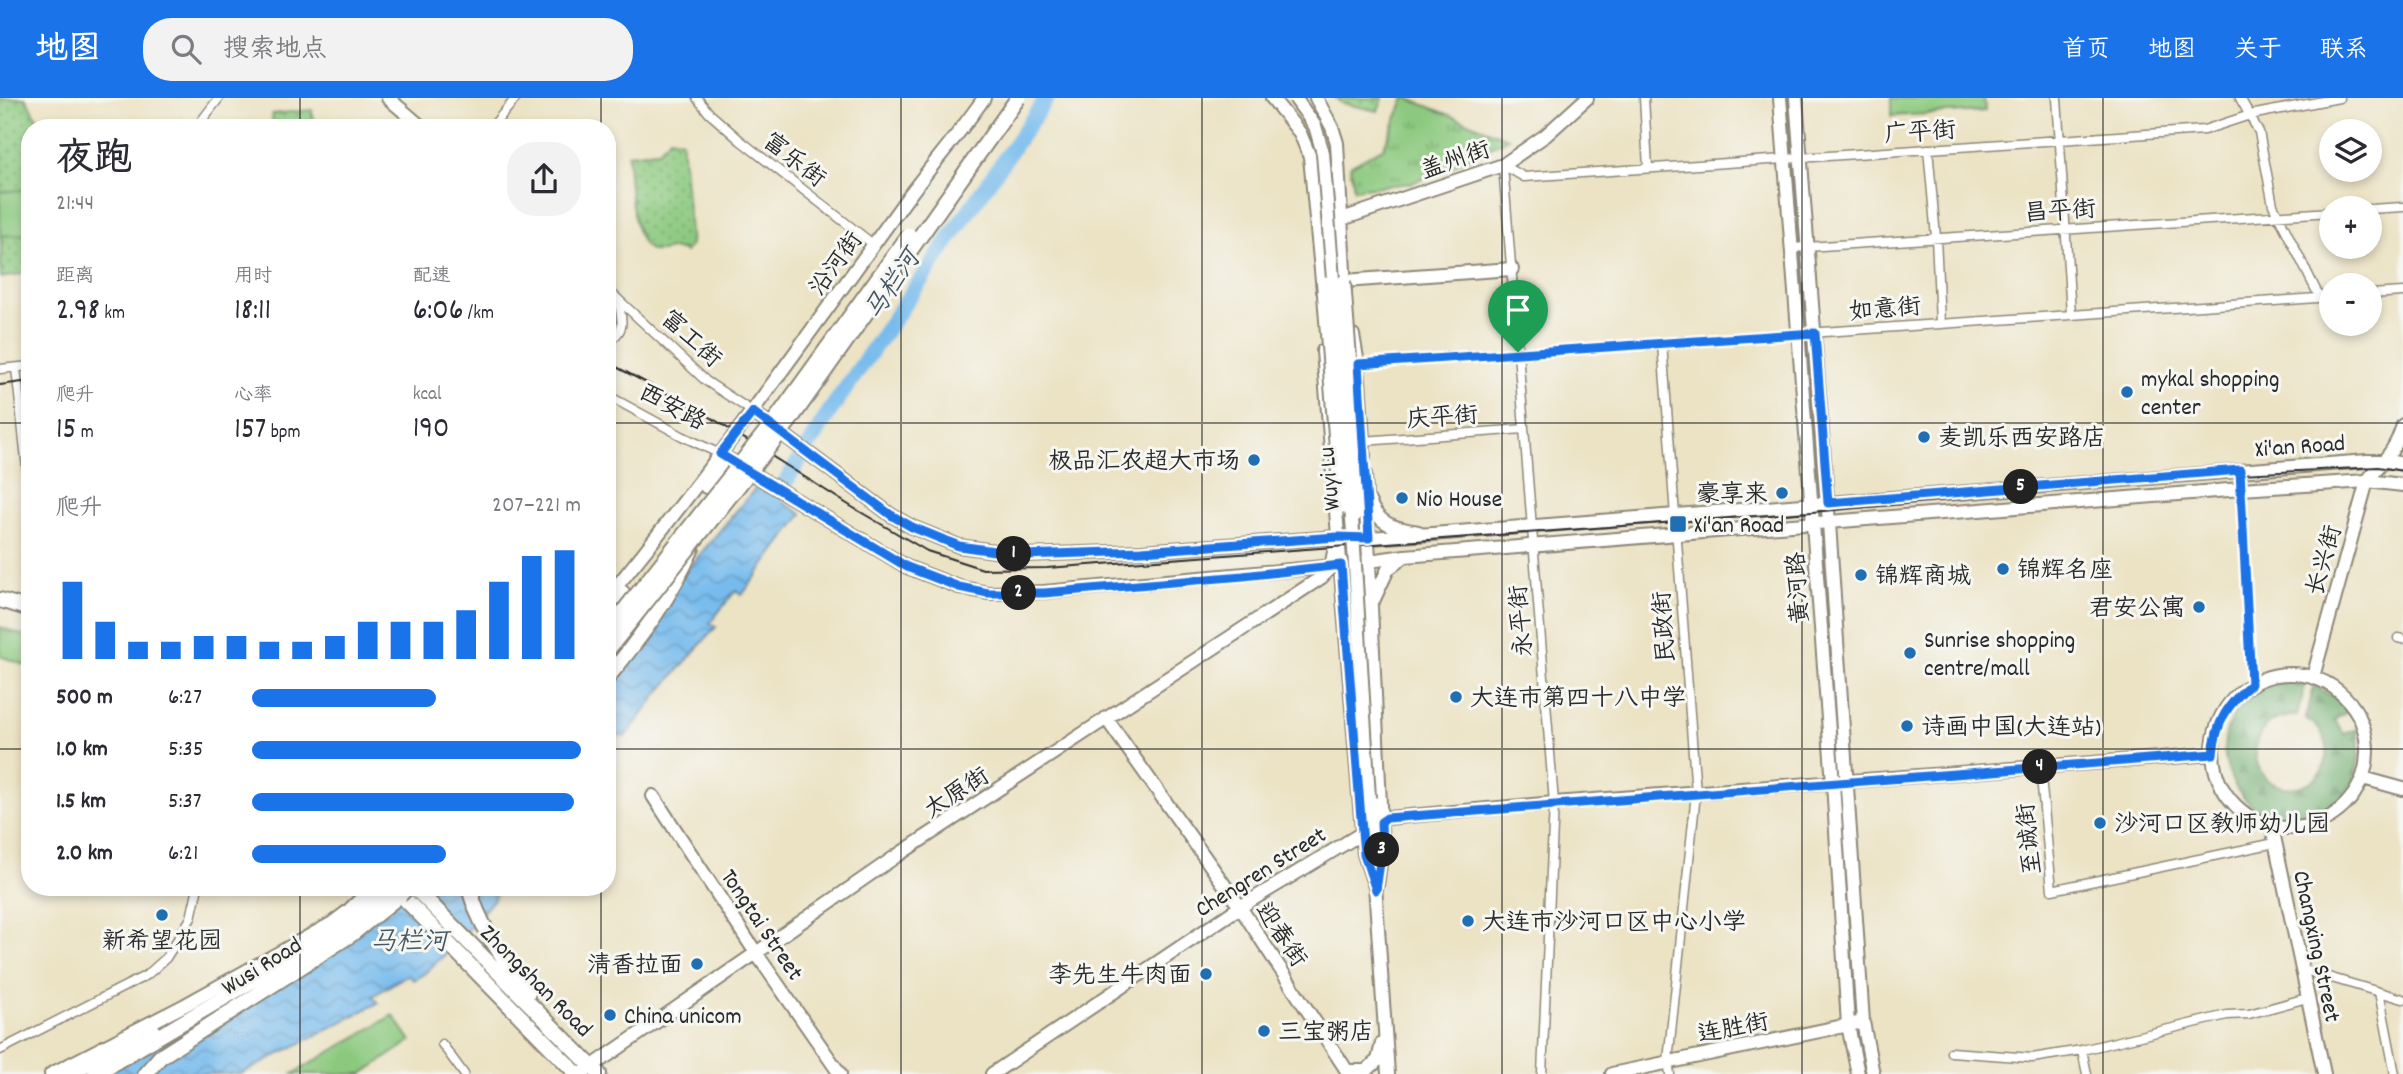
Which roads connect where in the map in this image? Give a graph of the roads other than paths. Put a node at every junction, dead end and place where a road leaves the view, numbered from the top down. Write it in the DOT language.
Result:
graph roads {
  1 [pos="219,98"];
  2 [pos="388,98"];
  3 [pos="516,98"];
  4 [pos="697,98"];
  5 [pos="984,98"];
  6 [pos="1008,98"];
  7 [pos="1018,98"];
  8 [pos="1272,98"];
  9 [pos="1295,98"];
  10 [pos="1315,98"];
  11 [pos="1587,98"];
  12 [pos="1644,98"];
  13 [pos="1780,98"];
  14 [pos="1796,98"];
  15 [pos="2057,98"];
  16 [pos="2240,98"];
  17 [pos="2339,98"];
  18 [pos="2250,115"];
  19 [pos="204,119"];
  20 [pos="412,119"];
  21 [pos="499,119"];
  22 [pos="2060,140"];
  23 [pos="1928,149"];
  24 [pos="1801,158"];
  25 [pos="1784,159"];
  26 [pos="1503,165"];
  27 [pos="1648,168"];
  28 [pos="2403,207"];
  29 [pos="2382,208"];
  30 [pos="2319,213"];
  31 [pos="2280,215"];
  32 [pos="1339,221"];
  33 [pos="1318,225"];
  34 [pos="2066,229"];
  35 [pos="1936,237"];
  36 [pos="874,246"];
  37 [pos="1808,247"];
  38 [pos="1791,248"];
  39 [pos="1512,269"];
  40 [pos="1323,282"];
  41 [pos="1344,282"];
  42 [pos="2403,292"];
  43 [pos="2382,293"];
  44 [pos="2319,296"];
  45 [pos="2319,298"];
  46 [pos="618,299"];
  47 [pos="2071,314"];
  48 [pos="1940,323"];
  49 [pos="1815,333"];
  50 [pos="1799,334"];
  51 [pos="616,337"];
  52 [pos="1662,343"];
  53 [pos="1518,352"];
  54 [pos="1358,364"];
  55 [pos="21,367"];
  56 [pos="16,368"];
  57 [pos="0,369"];
  58 [pos="616,400"];
  59 [pos="753,412"];
  60 [pos="21,414"];
  61 [pos="2403,425"];
  62 [pos="1524,429"];
  63 [pos="1363,441"];
  64 [pos="720,454"];
  65 [pos="2387,461"];
  66 [pos="2403,464"];
  67 [pos="2240,470"];
  68 [pos="2367,481"];
  69 [pos="1333,485"];
  70 [pos="2403,485"];
  71 [pos="2241,489"];
  72 [pos="1366,491"];
  73 [pos="1828,503"];
  74 [pos="1812,504"];
  75 [pos="1674,514"];
  76 [pos="1829,523"];
  77 [pos="1532,525"];
  78 [pos="1813,525"];
  79 [pos="1353,532"];
  80 [pos="1432,534"];
  81 [pos="1676,535"];
  82 [pos="1337,537"];
  83 [pos="1369,538"];
  84 [pos="1309,540"];
  85 [pos="693,545"];
  86 [pos="1533,545"];
  87 [pos="1405,556"];
  88 [pos="1370,562"];
  89 [pos="1336,566"];
  90 [pos="1311,583"];
  91 [pos="616,587"];
  92 [pos="0,600"];
  93 [pos="616,600"];
  94 [pos="1344,603"];
  95 [pos="21,606"];
  96 [pos="1372,617"];
  97 [pos="616,621"];
  98 [pos="616,640"];
  99 [pos="616,667"];
  100 [pos="2313,677"];
  101 [pos="2251,684"];
  102 [pos="1106,719"];
  103 [pos="2213,754"];
  104 [pos="2040,767"];
  105 [pos="2363,778"];
  106 [pos="1847,782"];
  107 [pos="1833,783"];
  108 [pos="2403,789"];
  109 [pos="1696,793"];
  110 [pos="653,796"];
  111 [pos="1554,803"];
  112 [pos="1371,826"];
  113 [pos="2272,827"];
  114 [pos="2274,843"];
  115 [pos="196,896"];
  116 [pos="364,896"];
  117 [pos="387,896"];
  118 [pos="390,896"];
  119 [pos="407,896"];
  120 [pos="421,896"];
  121 [pos="472,896"];
  122 [pos="1240,908"];
  123 [pos="466,951"];
  124 [pos="756,953"];
  125 [pos="2301,969"];
  126 [pos="268,974"];
  127 [pos="2379,992"];
  128 [pos="2307,998"];
  129 [pos="2403,999"];
  130 [pos="1863,1022"];
  131 [pos="1848,1025"];
  132 [pos="551,1026"];
  133 [pos="1385,1032"];
  134 [pos="442,1044"];
  135 [pos="2082,1049"];
  136 [pos="0,1050"];
  137 [pos="1951,1052"];
  138 [pos="1669,1068"];
  139 [pos="587,1072"];
  140 [pos="1349,1072"];
  141 [pos="51,1074"];
  142 [pos="68,1074"];
  143 [pos="95,1074"];
  144 [pos="145,1074"];
  145 [pos="464,1074"];
  146 [pos="840,1074"];
  147 [pos="992,1074"];
  148 [pos="1388,1074"];
  149 [pos="1542,1074"];
  150 [pos="1612,1074"];
  151 [pos="1858,1074"];
  152 [pos="1873,1074"];
  153 [pos="2087,1074"];
  154 [pos="2324,1074"];
  155 [pos="2395,1074"];
  1 -- 19 [label="street"];
  2 -- 20 [label="street"];
  3 -- 21 [label="street"];
  4 -- 36 [label="street, 富乐街"];
  5 -- 36 [label="street, 沿河街"];
  6 -- 97 [label="highway, bridge"];
  7 -- 85 [label="highway, bridge"];
  8 -- 33 [label="street"];
  9 -- 79 [label="street, Wuyi Lu, bridge"];
  10 -- 32 [label="street"];
  11 -- 26 [label="street, 盖州街"];
  12 -- 27 [label="street"];
  13 -- 25 [label="street, 黄河路"];
  14 -- 24 [label="street, 黄河路"];
  15 -- 22 [label="street"];
  16 -- 18 [label="street"];
  17 -- 18 [label="street, 广平街"];
  18 -- 22 [label="street, 广平街"];
  18 -- 31 [label="street"];
  22 -- 23 [label="street, 广平街"];
  22 -- 34 [label="street"];
  23 -- 24 [label="street, 广平街"];
  23 -- 35 [label="street"];
  24 -- 25 [label="street, 广平街"];
  24 -- 37 [label="street, 黄河路"];
  25 -- 27 [label="street, 广平街"];
  25 -- 38 [label="street, 黄河路"];
  26 -- 27 [label="street, 广平街"];
  26 -- 32 [label="street, 盖州街"];
  26 -- 39 [label="street, 永平街"];
  28 -- 29 [label="street"];
  30 -- 31 [label="street, 昌平街"];
  31 -- 34 [label="street, 昌平街"];
  31 -- 44 [label="street"];
  32 -- 33 [label="street, 盖州街"];
  32 -- 41 [label="street"];
  33 -- 40 [label="street"];
  34 -- 35 [label="street, 昌平街"];
  34 -- 47 [label="street"];
  35 -- 37 [label="street, 昌平街"];
  35 -- 48 [label="street"];
  36 -- 59 [label="street, 沿河街"];
  37 -- 38 [label="street, 昌平街"];
  37 -- 49 [label="street, 黄河路"];
  38 -- 50 [label="street, 黄河路"];
  39 -- 41 [label="street"];
  39 -- 53 [label="street, 永平街"];
  40 -- 69 [label="street"];
  40 -- 79 [label="street, bridge"];
  41 -- 54 [label="street"];
  41 -- 79 [label="street, bridge"];
  42 -- 43 [label="street"];
  45 -- 47 [label="street, 如意街"];
  46 -- 51 [label="street"];
  46 -- 59 [label="street, 富工街"];
  47 -- 48 [label="street, 如意街"];
  48 -- 49 [label="street, 如意街"];
  49 -- 50 [label="street, 如意街"];
  49 -- 73 [label="street, 黄河路"];
  50 -- 52 [label="street, 如意街"];
  50 -- 74 [label="street, 黄河路"];
  52 -- 53 [label="street, 如意街"];
  52 -- 75 [label="street, 民政街"];
  53 -- 54 [label="street, 如意街"];
  53 -- 62 [label="street, 永平街"];
  54 -- 63 [label="street"];
  55 -- 56 [label="street"];
  56 -- 57 [label="street"];
  56 -- 60 [label="street"];
  58 -- 64 [label="street, 西安路"];
  59 -- 64 [label="street, 沿河街"];
  59 -- 84 [label="street"];
  61 -- 65 [label="street, 长兴街"];
  62 -- 63 [label="street, 庆平街"];
  62 -- 77 [label="street, 永平街"];
  63 -- 72 [label="street"];
  64 -- 89 [label="street"];
  64 -- 91 [label="street"];
  64 -- 93 [label="street"];
  65 -- 66 [label="street"];
  65 -- 67 [label="street, Xi'an Road"];
  65 -- 68 [label="street, 长兴街"];
  67 -- 71 [label="street"];
  67 -- 73 [label="street, Xi'an Road"];
  68 -- 70 [label="street, Xi'an Road"];
  68 -- 71 [label="street, Xi'an Road"];
  68 -- 100 [label="street, 长兴街"];
  69 -- 82 [label="street"];
  69 -- 84 [label="street"];
  71 -- 76 [label="street, Xi'an Road"];
  71 -- 101 [label="street"];
  72 -- 80 [label="street"];
  72 -- 83 [label="street"];
  73 -- 74 [label="street, Xi'an Road"];
  73 -- 76 [label="street, 黄河路"];
  74 -- 75 [label="street, Xi'an Road"];
  74 -- 78 [label="street, 黄河路"];
  75 -- 77 [label="street, Xi'an Road"];
  75 -- 81 [label="street, 民政街"];
  76 -- 78 [label="street, Xi'an Road"];
  76 -- 106 [label="street, 黄河路"];
  77 -- 80 [label="street, Xi'an Road"];
  77 -- 86 [label="street, 永平街"];
  78 -- 81 [label="street, Xi'an Road"];
  78 -- 107 [label="street, 黄河路"];
  79 -- 112 [label="street, Wuyi Lu, bridge"];
  80 -- 83 [label="street, Xi'an Road"];
  81 -- 86 [label="street, Xi'an Road"];
  81 -- 109 [label="street, 民政街"];
  82 -- 83 [label="street, Xi'an Road"];
  82 -- 84 [label="street"];
  82 -- 89 [label="street"];
  83 -- 88 [label="street"];
  83 -- 89 [label="street, 太原街"];
  85 -- 98 [label="highway, bridge"];
  85 -- 99 [label="highway"];
  86 -- 87 [label="street, Xi'an Road"];
  86 -- 111 [label="street, 永平街"];
  87 -- 88 [label="street, Xi'an Road"];
  87 -- 96 [label="street"];
  88 -- 89 [label="street, Xi'an Road"];
  88 -- 96 [label="street"];
  89 -- 90 [label="street, 太原街"];
  89 -- 94 [label="street"];
  90 -- 94 [label="street"];
  90 -- 102 [label="street, 太原街"];
  92 -- 95 [label="highway"];
  94 -- 112 [label="street"];
  96 -- 112 [label="street"];
  100 -- 101 [label="street"];
  100 -- 105 [label="street"];
  101 -- 103 [label="street"];
  102 -- 122 [label="street, 迎春街"];
  102 -- 124 [label="street, 太原街"];
  103 -- 104 [label="street, Chengren Street"];
  103 -- 113 [label="street"];
  104 -- 106 [label="street, Chengren Street"];
  104 -- 114 [label="street, 至诚街"];
  105 -- 108 [label="street"];
  105 -- 113 [label="street"];
  106 -- 107 [label="street, Chengren Street"];
  106 -- 130 [label="street, 黄河路"];
  107 -- 109 [label="street, Chengren Street"];
  107 -- 131 [label="street, 黄河路"];
  109 -- 111 [label="street, Chengren Street"];
  109 -- 138 [label="street, 民政街"];
  110 -- 124 [label="street, Tongtai Street"];
  111 -- 112 [label="street, Chengren Street"];
  111 -- 149 [label="street, 永平街"];
  112 -- 122 [label="street, Chengren Street"];
  112 -- 133 [label="street, Wuyi Lu"];
  113 -- 114 [label="street, Changxing Street"];
  114 -- 125 [label="street, Changxing Street"];
  115 -- 136 [label="street"];
  116 -- 141 [label="street"];
  117 -- 126 [label="highway"];
  118 -- 144 [label="highway"];
  119 -- 123 [label="highway, Zhongshan Road"];
  120 -- 123 [label="highway, Zhongshan Road"];
  121 -- 132 [label="highway"];
  122 -- 140 [label="street, 迎春街"];
  122 -- 147 [label="street, Chengren Street"];
  123 -- 132 [label="highway, Zhongshan Road"];
  123 -- 139 [label="highway, Zhongshan Road"];
  124 -- 139 [label="street, 太原街"];
  124 -- 146 [label="street, Tongtai Street"];
  125 -- 127 [label="street"];
  125 -- 128 [label="street, Changxing Street"];
  126 -- 142 [label="highway"];
  126 -- 143 [label="highway"];
  127 -- 129 [label="street"];
  127 -- 155 [label="street"];
  128 -- 135 [label="street"];
  128 -- 154 [label="street, Changxing Street"];
  130 -- 131 [label="street, 连胜街"];
  130 -- 152 [label="street, 黄河路"];
  131 -- 138 [label="street, 连胜街"];
  131 -- 151 [label="street, 黄河路"];
  132 -- 139 [label="highway, Zhongshan Road"];
  133 -- 140 [label="street"];
  133 -- 148 [label="street, Wuyi Lu"];
  134 -- 145 [label="street"];
  135 -- 137 [label="street"];
  135 -- 153 [label="street"];
  138 -- 150 [label="street, 连胜街"];
}
